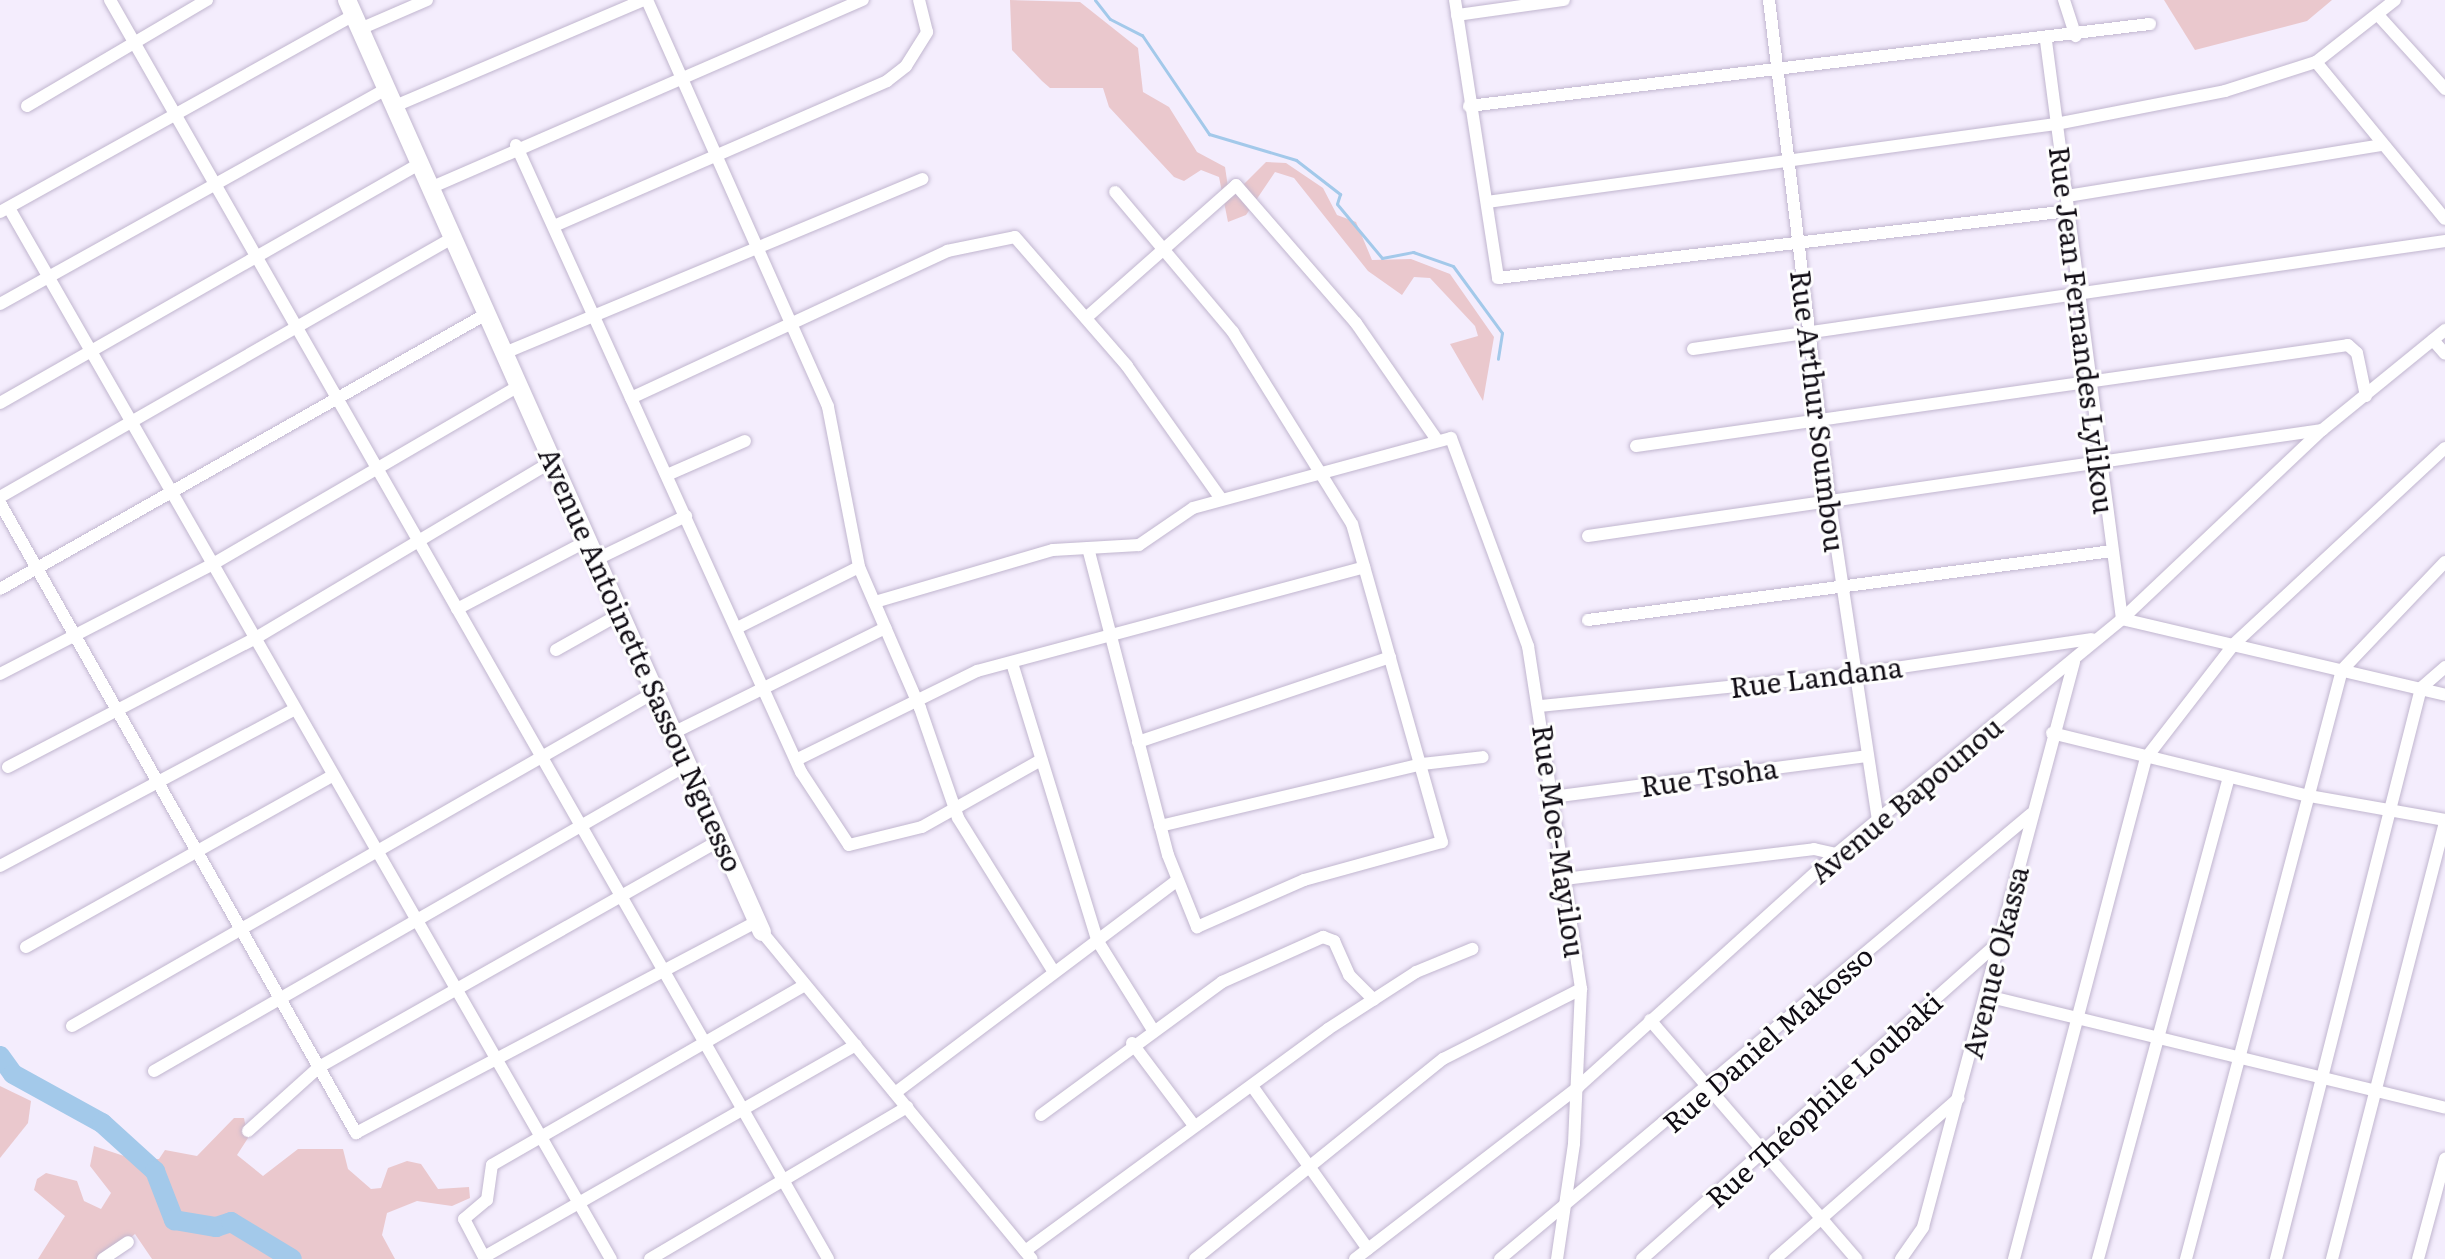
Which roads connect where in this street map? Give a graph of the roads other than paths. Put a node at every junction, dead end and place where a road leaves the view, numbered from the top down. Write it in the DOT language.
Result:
graph roads {
  1 [pos="110,0"];
  2 [pos="207,0"];
  3 [pos="427,0"];
  4 [pos="646,0"];
  5 [pos="863,0"];
  6 [pos="919,0"];
  7 [pos="1455,0"];
  8 [pos="1564,0"];
  9 [pos="1769,0"];
  10 [pos="2064,0"];
  11 [pos="2395,0"];
  12 [pos="353,15"];
  13 [pos="1457,15"];
  14 [pos="2378,15"];
  15 [pos="2150,24"];
  16 [pos="2076,36"];
  17 [pos="135,41"];
  18 [pos="2046,41"];
  19 [pos="2316,62"];
  20 [pos="1777,74"];
  21 [pos="681,76"];
  22 [pos="386,89"];
  23 [pos="2445,89"];
  24 [pos="27,106"];
  25 [pos="395,106"];
  26 [pos="1469,106"];
  27 [pos="171,117"];
  28 [pos="2056,124"];
  29 [pos="516,145"];
  30 [pos="2381,145"];
  31 [pos="717,157"];
  32 [pos="1787,158"];
  33 [pos="420,163"];
  34 [pos="922,179"];
  35 [pos="211,187"];
  36 [pos="430,188"];
  37 [pos="1115,192"];
  38 [pos="2067,196"];
  39 [pos="1487,202"];
  40 [pos="4,210"];
  41 [pos="2068,211"];
  42 [pos="2445,219"];
  43 [pos="554,226"];
  44 [pos="454,237"];
  45 [pos="2445,241"];
  46 [pos="1797,245"];
  47 [pos="756,249"];
  48 [pos="1164,250"];
  49 [pos="256,254"];
  50 [pos="50,277"];
  51 [pos="2079,294"];
  52 [pos="0,304"];
  53 [pos="488,313"];
  54 [pos="594,316"];
  55 [pos="1087,317"];
  56 [pos="298,325"];
  57 [pos="792,325"];
  58 [pos="2445,330"];
  59 [pos="1809,335"];
  60 [pos="2433,340"];
  61 [pos="1693,349"];
  62 [pos="92,351"];
  63 [pos="507,352"];
  64 [pos="2445,354"];
  65 [pos="2089,382"];
  66 [pos="521,385"];
  67 [pos="2366,396"];
  68 [pos="631,398"];
  69 [pos="335,399"];
  70 [pos="0,403"];
  71 [pos="1820,419"];
  72 [pos="134,420"];
  73 [pos="2322,430"];
  74 [pos="1435,437"];
  75 [pos="745,441"];
  76 [pos="1636,446"];
  77 [pos="2445,448"];
  78 [pos="554,460"];
  79 [pos="2100,466"];
  80 [pos="1324,471"];
  81 [pos="375,473"];
  82 [pos="667,475"];
  83 [pos="174,493"];
  84 [pos="1221,499"];
  85 [pos="0,500"];
  86 [pos="1830,503"];
  87 [pos="686,516"];
  88 [pos="1588,536"];
  89 [pos="589,540"];
  90 [pos="416,543"];
  91 [pos="1088,548"];
  92 [pos="2112,551"];
  93 [pos="597,559"];
  94 [pos="2445,562"];
  95 [pos="213,564"];
  96 [pos="37,567"];
  97 [pos="859,567"];
  98 [pos="1364,567"];
  99 [pos="1843,588"];
  100 [pos="0,589"];
  101 [pos="875,602"];
  102 [pos="457,609"];
  103 [pos="620,614"];
  104 [pos="2122,619"];
  105 [pos="1588,620"];
  106 [pos="737,628"];
  107 [pos="885,628"];
  108 [pos="75,635"];
  109 [pos="1110,638"];
  110 [pos="254,639"];
  111 [pos="2091,639"];
  112 [pos="2234,644"];
  113 [pos="556,650"];
  114 [pos="1390,657"];
  115 [pos="2075,659"];
  116 [pos="1012,663"];
  117 [pos="2445,667"];
  118 [pos="2342,670"];
  119 [pos="0,674"];
  120 [pos="1854,674"];
  121 [pos="2421,688"];
  122 [pos="764,689"];
  123 [pos="655,692"];
  124 [pos="2445,695"];
  125 [pos="916,698"];
  126 [pos="1540,706"];
  127 [pos="294,710"];
  128 [pos="119,712"];
  129 [pos="673,733"];
  130 [pos="2052,733"];
  131 [pos="1138,742"];
  132 [pos="1866,756"];
  133 [pos="538,757"];
  134 [pos="1483,757"];
  135 [pos="2146,758"];
  136 [pos="796,760"];
  137 [pos="1041,760"];
  138 [pos="1422,764"];
  139 [pos="687,765"];
  140 [pos="8,767"];
  141 [pos="332,776"];
  142 [pos="2229,778"];
  143 [pos="159,782"];
  144 [pos="2309,796"];
  145 [pos="1552,797"];
  146 [pos="2394,809"];
  147 [pos="955,810"];
  148 [pos="2031,814"];
  149 [pos="2445,820"];
  150 [pos="1878,821"];
  151 [pos="1160,826"];
  152 [pos="580,830"];
  153 [pos="721,840"];
  154 [pos="375,852"];
  155 [pos="199,853"];
  156 [pos="1836,854"];
  157 [pos="0,866"];
  158 [pos="1564,879"];
  159 [pos="1176,881"];
  160 [pos="618,897"];
  161 [pos="415,921"];
  162 [pos="760,927"];
  163 [pos="242,930"];
  164 [pos="2002,939"];
  165 [pos="1097,940"];
  166 [pos="26,947"];
  167 [pos="1472,949"];
  168 [pos="660,972"];
  169 [pos="1054,972"];
  170 [pos="805,985"];
  171 [pos="1581,989"];
  172 [pos="458,993"];
  173 [pos="1987,996"];
  174 [pos="281,1000"];
  175 [pos="1374,1000"];
  176 [pos="1650,1020"];
  177 [pos="2075,1020"];
  178 [pos="72,1026"];
  179 [pos="1153,1030"];
  180 [pos="2158,1041"];
  181 [pos="700,1043"];
  182 [pos="1132,1043"];
  183 [pos="856,1045"];
  184 [pos="2242,1060"];
  185 [pos="498,1061"];
  186 [pos="319,1067"];
  187 [pos="154,1071"];
  188 [pos="2325,1079"];
  189 [pos="1252,1086"];
  190 [pos="1578,1087"];
  191 [pos="1708,1088"];
  192 [pos="2377,1092"];
  193 [pos="895,1093"];
  194 [pos="1959,1098"];
  195 [pos="907,1107"];
  196 [pos="2445,1108"];
  197 [pos="741,1112"];
  198 [pos="1041,1115"];
  199 [pos="1192,1123"];
  200 [pos="248,1131"];
  201 [pos="542,1138"];
  202 [pos="1764,1154"];
  203 [pos="2445,1159"];
  204 [pos="1309,1170"];
  205 [pos="784,1186"];
  206 [pos="578,1203"];
  207 [pos="1563,1211"];
  208 [pos="1822,1220"];
  209 [pos="128,1242"];
  210 [pos="1368,1249"];
  211 [pos="1029,1255"];
  212 [pos="485,1258"];
  213 [pos="103,1259"];
  214 [pos="611,1259"];
  215 [pos="650,1259"];
  216 [pos="828,1259"];
  217 [pos="1195,1259"];
  218 [pos="1355,1259"];
  219 [pos="1500,1259"];
  220 [pos="1557,1259"];
  221 [pos="1642,1259"];
  222 [pos="1775,1259"];
  223 [pos="1856,1259"];
  224 [pos="1901,1259"];
  225 [pos="2014,1259"];
  226 [pos="2098,1259"];
  227 [pos="2186,1259"];
  228 [pos="2276,1259"];
  229 [pos="2332,1259"];
  230 [pos="2418,1259"];
  1 -- 17 [label="street"];
  2 -- 17 [label="street"];
  3 -- 12 [label="street"];
  4 -- 21 [label="street"];
  4 -- 25 [label="street"];
  5 -- 21 [label="street"];
  6 -- 31 [label="street"];
  7 -- 13 [label="street"];
  8 -- 13 [label="street"];
  9 -- 20 [label="street, Rue Arthur Soumbou"];
  10 -- 16 [label="street"];
  11 -- 14 [label="street"];
  12 -- 22 [label="street, Avenue Antoinette Sassou Nguesso"];
  12 -- 27 [label="street"];
  13 -- 26 [label="street"];
  14 -- 19 [label="street"];
  14 -- 23 [label="street"];
  15 -- 16 [label="street"];
  16 -- 18 [label="street"];
  17 -- 24 [label="street"];
  17 -- 27 [label="street"];
  18 -- 20 [label="street"];
  18 -- 28 [label="street, Rue Jean Fernandes Lylikou"];
  19 -- 28 [label="street"];
  19 -- 30 [label="street"];
  20 -- 26 [label="street"];
  20 -- 32 [label="street, Rue Arthur Soumbou"];
  21 -- 29 [label="street"];
  21 -- 31 [label="street"];
  22 -- 25 [label="street, Avenue Antoinette Sassou Nguesso"];
  22 -- 35 [label="street"];
  25 -- 33 [label="street, Avenue Antoinette Sassou Nguesso"];
  26 -- 39 [label="street"];
  27 -- 35 [label="street"];
  27 -- 40 [label="street"];
  28 -- 32 [label="street"];
  28 -- 38 [label="street, Rue Jean Fernandes Lylikou"];
  29 -- 36 [label="street"];
  29 -- 43 [label="street"];
  30 -- 38 [label="street"];
  30 -- 42 [label="street"];
  31 -- 43 [label="street"];
  31 -- 47 [label="street"];
  32 -- 39 [label="street"];
  32 -- 46 [label="street, Rue Arthur Soumbou"];
  33 -- 36 [label="street, Avenue Antoinette Sassou Nguesso"];
  33 -- 49 [label="street"];
  34 -- 47 [label="street"];
  35 -- 49 [label="street"];
  35 -- 50 [label="street"];
  36 -- 44 [label="street, Avenue Antoinette Sassou Nguesso"];
  37 -- 48 [label="street"];
  38 -- 41 [label="street, Rue Jean Fernandes Lylikou"];
  39 -- 46 [label="street"];
  40 -- 50 [label="street"];
  41 -- 46 [label="street"];
  41 -- 51 [label="street, Rue Jean Fernandes Lylikou"];
  43 -- 54 [label="street"];
  44 -- 53 [label="street, Avenue Antoinette Sassou Nguesso"];
  44 -- 56 [label="street"];
  45 -- 51 [label="street"];
  46 -- 59 [label="street, Rue Arthur Soumbou"];
  47 -- 54 [label="street"];
  47 -- 57 [label="street"];
  48 -- 55 [label="street"];
  48 -- 74 [label="street"];
  48 -- 80 [label="street"];
  49 -- 56 [label="street"];
  49 -- 62 [label="street"];
  50 -- 52 [label="street"];
  50 -- 62 [label="street"];
  51 -- 59 [label="street"];
  51 -- 65 [label="street, Rue Jean Fernandes Lylikou"];
  53 -- 63 [label="street, Avenue Antoinette Sassou Nguesso"];
  53 -- 69 [label="street"];
  54 -- 63 [label="street"];
  54 -- 68 [label="street"];
  55 -- 57 [label="street"];
  55 -- 84 [label="street"];
  56 -- 69 [label="street"];
  56 -- 72 [label="street"];
  57 -- 68 [label="street"];
  57 -- 97 [label="street"];
  58 -- 60 [label="street, Avenue Bapounou"];
  59 -- 61 [label="street"];
  59 -- 71 [label="street, Rue Arthur Soumbou"];
  60 -- 64 [label="street"];
  60 -- 67 [label="street, Avenue Bapounou"];
  62 -- 70 [label="street"];
  62 -- 72 [label="street"];
  63 -- 66 [label="street, Avenue Antoinette Sassou Nguesso"];
  65 -- 67 [label="street"];
  65 -- 71 [label="street"];
  65 -- 79 [label="street, Rue Jean Fernandes Lylikou"];
  66 -- 78 [label="street, Avenue Antoinette Sassou Nguesso"];
  66 -- 81 [label="street"];
  67 -- 73 [label="street, Avenue Bapounou"];
  68 -- 82 [label="street"];
  69 -- 81 [label="street"];
  69 -- 83 [label="street"];
  71 -- 76 [label="street"];
  71 -- 86 [label="street, Rue Arthur Soumbou"];
  72 -- 83 [label="street"];
  72 -- 85 [label="street"];
  73 -- 79 [label="street"];
  73 -- 104 [label="street, Avenue Bapounou"];
  74 -- 80 [label="street"];
  74 -- 126 [label="street, Rue Moe-Mayilou"];
  75 -- 82 [label="street"];
  77 -- 112 [label="street"];
  78 -- 89 [label="street, Avenue Antoinette Sassou Nguesso"];
  78 -- 90 [label="street"];
  79 -- 86 [label="street"];
  79 -- 92 [label="street, Rue Jean Fernandes Lylikou"];
  80 -- 84 [label="street"];
  80 -- 98 [label="street"];
  81 -- 90 [label="street"];
  81 -- 95 [label="street"];
  82 -- 87 [label="street"];
  83 -- 95 [label="street"];
  83 -- 96 [label="street"];
  84 -- 91 [label="street"];
  85 -- 96 [label="street"];
  86 -- 88 [label="street"];
  86 -- 99 [label="street, Rue Arthur Soumbou"];
  87 -- 93 [label="street"];
  87 -- 106 [label="street"];
  89 -- 93 [label="street, Avenue Antoinette Sassou Nguesso"];
  89 -- 102 [label="street"];
  90 -- 102 [label="street"];
  90 -- 110 [label="street"];
  91 -- 101 [label="street"];
  91 -- 109 [label="street"];
  92 -- 99 [label="street"];
  92 -- 104 [label="street, Rue Jean Fernandes Lylikou"];
  93 -- 103 [label="street, Avenue Antoinette Sassou Nguesso"];
  94 -- 118 [label="street"];
  95 -- 108 [label="street"];
  95 -- 110 [label="street"];
  96 -- 100 [label="street"];
  96 -- 108 [label="street"];
  97 -- 101 [label="street"];
  97 -- 106 [label="street"];
  98 -- 109 [label="street"];
  98 -- 114 [label="street"];
  99 -- 105 [label="street"];
  99 -- 120 [label="street, Rue Arthur Soumbou"];
  101 -- 107 [label="street"];
  102 -- 133 [label="street"];
  103 -- 113 [label="street"];
  103 -- 123 [label="street, Avenue Antoinette Sassou Nguesso"];
  104 -- 111 [label="street, Avenue Bapounou"];
  104 -- 112 [label="street"];
  106 -- 122 [label="street"];
  107 -- 122 [label="street"];
  107 -- 125 [label="street"];
  108 -- 119 [label="street"];
  108 -- 128 [label="street"];
  109 -- 116 [label="street"];
  109 -- 131 [label="street"];
  110 -- 127 [label="street"];
  110 -- 128 [label="street"];
  111 -- 115 [label="street, Avenue Bapounou"];
  111 -- 120 [label="street, Rue Landana"];
  112 -- 118 [label="street"];
  112 -- 135 [label="street"];
  114 -- 131 [label="street"];
  114 -- 138 [label="street"];
  115 -- 130 [label="street, Avenue Okassa"];
  115 -- 150 [label="street, Avenue Bapounou"];
  116 -- 125 [label="street"];
  116 -- 137 [label="street"];
  117 -- 121 [label="street"];
  118 -- 121 [label="street"];
  118 -- 144 [label="street"];
  120 -- 126 [label="street, Rue Landana"];
  120 -- 132 [label="street, Rue Arthur Soumbou"];
  121 -- 124 [label="street"];
  121 -- 146 [label="street"];
  122 -- 129 [label="street"];
  122 -- 136 [label="street"];
  123 -- 129 [label="street, Avenue Antoinette Sassou Nguesso"];
  123 -- 133 [label="street"];
  125 -- 136 [label="street"];
  125 -- 147 [label="street"];
  126 -- 145 [label="street, Rue Moe-Mayilou"];
  127 -- 141 [label="street"];
  127 -- 143 [label="street"];
  128 -- 140 [label="street"];
  128 -- 143 [label="street"];
  129 -- 139 [label="street, Avenue Antoinette Sassou Nguesso"];
  130 -- 135 [label="street"];
  130 -- 148 [label="street, Avenue Okassa"];
  131 -- 151 [label="street"];
  132 -- 145 [label="street, Rue Tsoha"];
  132 -- 150 [label="street, Rue Arthur Soumbou"];
  133 -- 152 [label="street"];
  133 -- 154 [label="street"];
  134 -- 138 [label="street"];
  135 -- 142 [label="street"];
  135 -- 177 [label="street"];
  136 -- 147 [label="street"];
  137 -- 147 [label="street"];
  137 -- 165 [label="street"];
  138 -- 151 [label="street"];
  138 -- 159 [label="street"];
  139 -- 152 [label="street"];
  139 -- 153 [label="street, Avenue Antoinette Sassou Nguesso"];
  141 -- 154 [label="street"];
  141 -- 155 [label="street"];
  142 -- 144 [label="street"];
  142 -- 180 [label="street"];
  143 -- 155 [label="street"];
  143 -- 157 [label="street"];
  144 -- 146 [label="street"];
  144 -- 184 [label="street"];
  145 -- 158 [label="street, Rue Moe-Mayilou"];
  146 -- 149 [label="street"];
  146 -- 188 [label="street"];
  147 -- 169 [label="street"];
  148 -- 164 [label="street, Avenue Okassa"];
  148 -- 191 [label="street, Rue Daniel Makosso"];
  149 -- 192 [label="street"];
  150 -- 156 [label="street, Avenue Bapounou"];
  151 -- 159 [label="street"];
  152 -- 160 [label="street"];
  152 -- 161 [label="street"];
  153 -- 160 [label="street"];
  153 -- 162 [label="street, Avenue Antoinette Sassou Nguesso"];
  154 -- 161 [label="street"];
  154 -- 163 [label="street"];
  155 -- 163 [label="street"];
  155 -- 166 [label="street"];
  156 -- 158 [label="street"];
  156 -- 176 [label="street, Avenue Bapounou"];
  158 -- 171 [label="street, Rue Moe-Mayilou"];
  159 -- 165 [label="street"];
  160 -- 168 [label="street"];
  160 -- 172 [label="street"];
  161 -- 172 [label="street"];
  161 -- 174 [label="street"];
  162 -- 168 [label="street"];
  162 -- 170 [label="street, Avenue Antoinette Sassou Nguesso"];
  163 -- 174 [label="street"];
  163 -- 178 [label="street"];
  164 -- 173 [label="street, Avenue Okassa"];
  164 -- 202 [label="street, Rue Théophile Loubaki"];
  165 -- 169 [label="street"];
  165 -- 179 [label="street"];
  167 -- 175 [label="street"];
  168 -- 181 [label="street"];
  168 -- 185 [label="street"];
  169 -- 193 [label="street"];
  170 -- 181 [label="street"];
  170 -- 183 [label="street, Avenue Antoinette Sassou Nguesso"];
  171 -- 190 [label="street, Rue Moe-Mayilou"];
  171 -- 204 [label="street"];
  172 -- 185 [label="street"];
  172 -- 186 [label="street"];
  173 -- 177 [label="street"];
  173 -- 194 [label="street, Avenue Okassa"];
  174 -- 186 [label="street"];
  174 -- 187 [label="street"];
  175 -- 179 [label="street"];
  175 -- 189 [label="street"];
  176 -- 190 [label="street, Avenue Bapounou"];
  176 -- 191 [label="street"];
  177 -- 180 [label="street"];
  177 -- 225 [label="street"];
  179 -- 182 [label="street"];
  180 -- 184 [label="street"];
  180 -- 226 [label="street"];
  181 -- 197 [label="street"];
  181 -- 201 [label="street"];
  182 -- 198 [label="street"];
  182 -- 199 [label="street"];
  183 -- 193 [label="street, Avenue Antoinette Sassou Nguesso"];
  183 -- 197 [label="street"];
  184 -- 188 [label="street"];
  184 -- 227 [label="street"];
  185 -- 186 [label="street"];
  185 -- 201 [label="street"];
  186 -- 200 [label="street"];
  188 -- 192 [label="street"];
  188 -- 228 [label="street"];
  189 -- 199 [label="street"];
  189 -- 204 [label="street"];
  190 -- 207 [label="street, Rue Moe-Mayilou"];
  190 -- 210 [label="street, Avenue Bapounou"];
  191 -- 202 [label="street"];
  191 -- 207 [label="street, Rue Daniel Makosso"];
  192 -- 196 [label="street"];
  192 -- 229 [label="street"];
  193 -- 195 [label="street, Avenue Antoinette Sassou Nguesso"];
  194 -- 208 [label="street"];
  194 -- 224 [label="street, Avenue Okassa"];
  195 -- 205 [label="street"];
  195 -- 211 [label="street, Avenue Antoinette Sassou Nguesso"];
  197 -- 205 [label="street"];
  197 -- 206 [label="street"];
  199 -- 211 [label="street"];
  201 -- 206 [label="street"];
  201 -- 212 [label="street"];
  202 -- 208 [label="street"];
  202 -- 221 [label="street, Rue Théophile Loubaki"];
  203 -- 230 [label="street"];
  204 -- 210 [label="street"];
  204 -- 217 [label="street"];
  205 -- 215 [label="street"];
  205 -- 216 [label="street"];
  206 -- 212 [label="street"];
  206 -- 214 [label="street"];
  207 -- 219 [label="street, Rue Daniel Makosso"];
  207 -- 220 [label="street, Rue Moe-Mayilou"];
  208 -- 222 [label="street"];
  208 -- 223 [label="street"];
  209 -- 213 [label="street"];
  210 -- 218 [label="street, Avenue Bapounou"];
}
